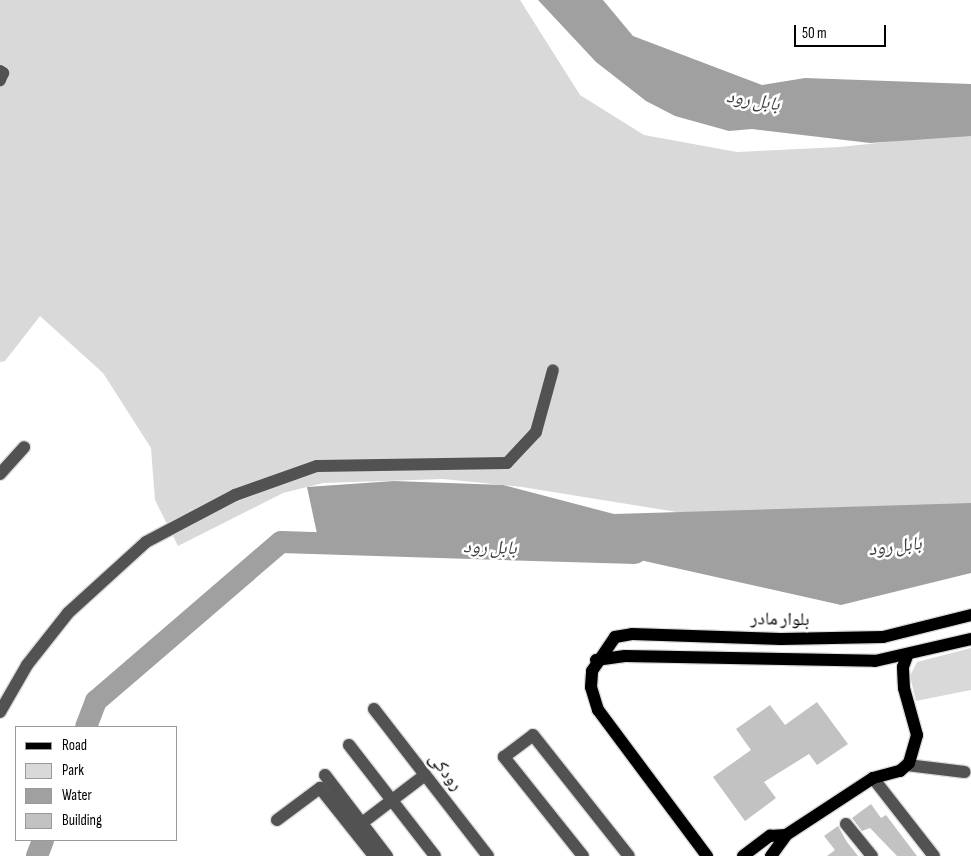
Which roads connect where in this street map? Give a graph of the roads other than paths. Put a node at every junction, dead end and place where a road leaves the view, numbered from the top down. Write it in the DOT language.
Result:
graph roads {
  1 [pos="553,370"];
  2 [pos="24,447"];
  3 [pos="0,474"];
  4 [pos="971,615"];
  5 [pos="971,639"];
  6 [pos="907,656"];
  7 [pos="596,660"];
  8 [pos="374,709"];
  9 [pos="0,712"];
  10 [pos="349,745"];
  11 [pos="907,765"];
  12 [pos="965,772"];
  13 [pos="325,775"];
  14 [pos="426,775"];
  15 [pos="873,778"];
  16 [pos="392,800"];
  17 [pos="277,820"];
  18 [pos="362,823"];
  19 [pos="846,824"];
  20 [pos="786,835"];
  21 [pos="374,856"];
  22 [pos="387,856"];
  23 [pos="435,856"];
  24 [pos="488,856"];
  25 [pos="583,856"];
  26 [pos="629,856"];
  27 [pos="707,856"];
  28 [pos="742,856"];
  29 [pos="771,856"];
  30 [pos="872,856"];
  31 [pos="934,856"];
  1 -- 9 [label="street"];
  2 -- 3 [label="street"];
  4 -- 7 [label="main road, بلوار مادر"];
  5 -- 6 [label="main road"];
  6 -- 7 [label="main road"];
  6 -- 11 [label="main road"];
  7 -- 27 [label="main road, بلوار مادر"];
  8 -- 14 [label="street, رودکی"];
  10 -- 16 [label="street"];
  11 -- 12 [label="street"];
  11 -- 15 [label="main road"];
  13 -- 18 [label="street"];
  14 -- 16 [label="street"];
  14 -- 24 [label="street, رودکی"];
  15 -- 20 [label="main road"];
  15 -- 31 [label="street"];
  16 -- 18 [label="street"];
  16 -- 23 [label="street"];
  17 -- 21 [label="street"];
  18 -- 22 [label="street"];
  19 -- 30 [label="street"];
  20 -- 28 [label="main road"];
  20 -- 29 [label="main road"];
  25 -- 26 [label="street"];
}
